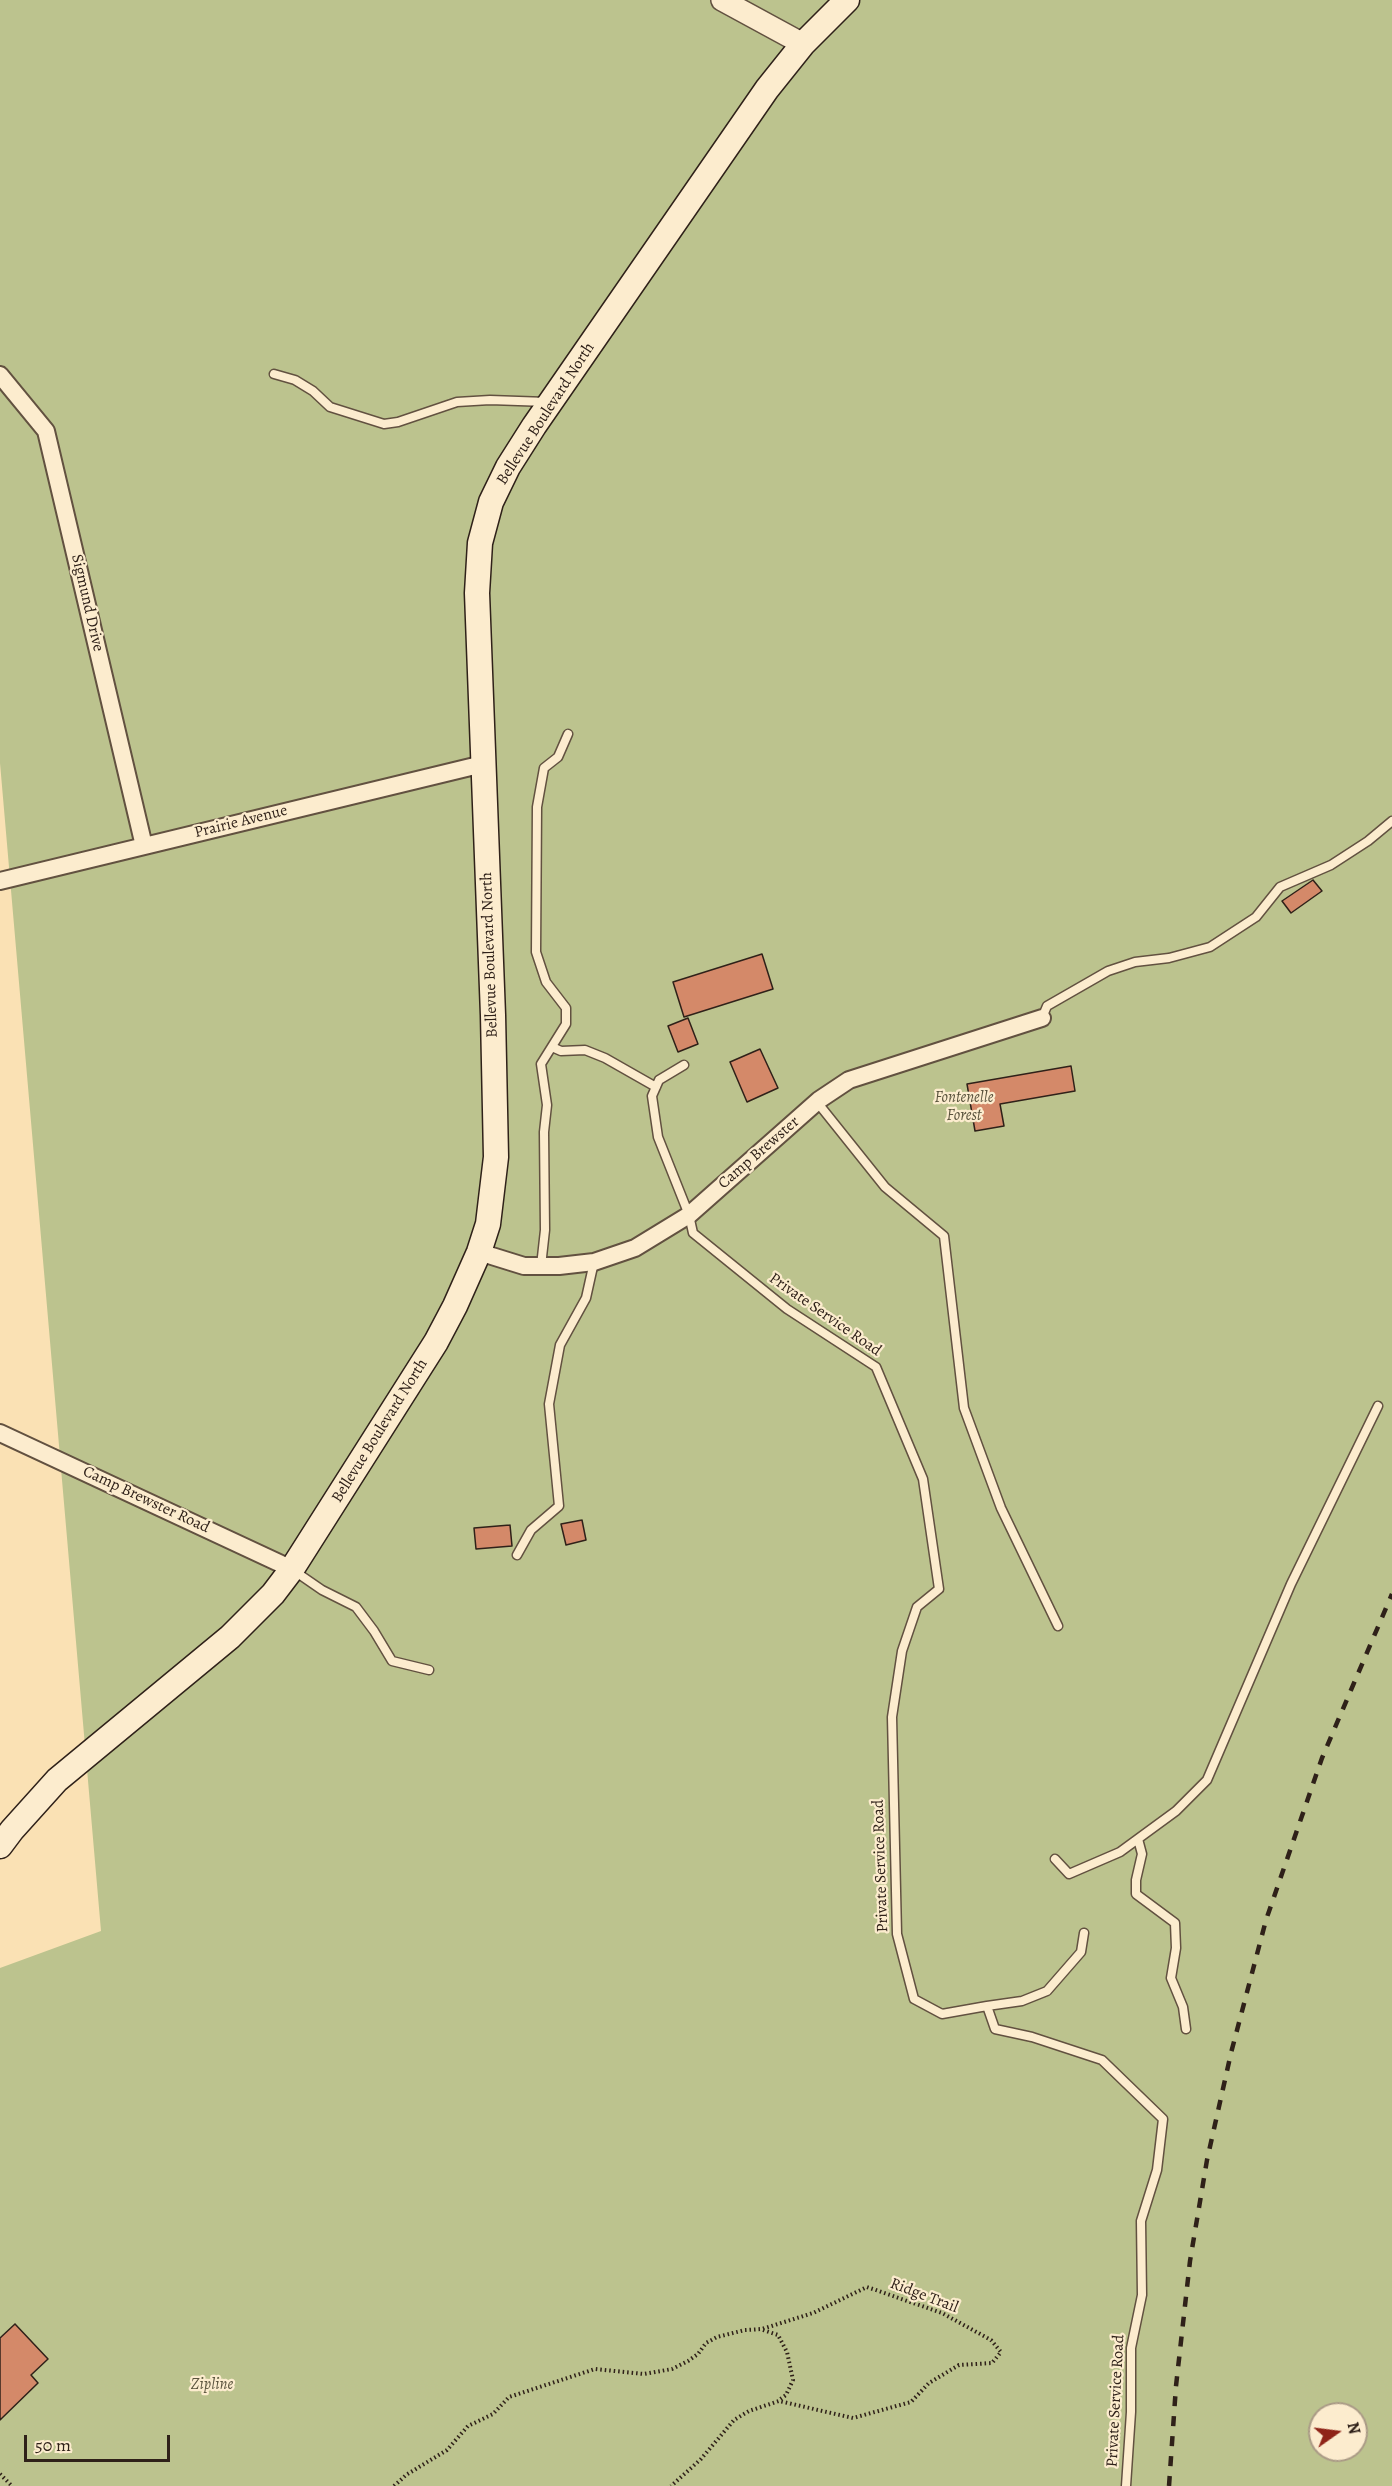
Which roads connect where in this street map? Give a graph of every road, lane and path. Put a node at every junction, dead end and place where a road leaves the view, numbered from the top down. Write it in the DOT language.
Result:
graph roads {
  1 [pos="722,0"];
  2 [pos="848,0"];
  3 [pos="803,44"];
  4 [pos="274,374"];
  5 [pos="0,375"];
  6 [pos="551,402"];
  7 [pos="568,734"];
  8 [pos="483,764"];
  9 [pos="1392,821"];
  10 [pos="144,846"];
  11 [pos="0,881"];
  12 [pos="1042,1018"];
  13 [pos="552,1047"];
  14 [pos="684,1065"];
  15 [pos="656,1088"];
  16 [pos="817,1102"];
  17 [pos="689,1215"];
  18 [pos="479,1252"];
  19 [pos="594,1262"];
  20 [pos="541,1266"];
  21 [pos="1378,1406"];
  22 [pos="0,1433"];
  23 [pos="517,1555"];
  24 [pos="292,1569"];
  25 [pos="1058,1626"];
  26 [pos="429,1670"];
  27 [pos="1138,1839"];
  28 [pos="0,1846"];
  29 [pos="1054,1859"];
  30 [pos="1084,1934"];
  31 [pos="987,2006"];
  32 [pos="1186,2029"];
  33 [pos="762,2329"];
  34 [pos="779,2400"];
  35 [pos="0,2474"];
  36 [pos="12,2486"];
  37 [pos="394,2486"];
  38 [pos="671,2486"];
  39 [pos="1126,2486"];
  1 -- 3 [label="street"];
  2 -- 3 [label="main road, Bellevue Boulevard North"];
  3 -- 6 [label="main road, Bellevue Boulevard North"];
  4 -- 6 [label="lane"];
  5 -- 10 [label="street, Sigmund Drive"];
  6 -- 8 [label="main road, Bellevue Boulevard North"];
  7 -- 13 [label="lane"];
  8 -- 10 [label="street, Prairie Avenue"];
  8 -- 18 [label="main road, Bellevue Boulevard North"];
  9 -- 12 [label="lane"];
  10 -- 11 [label="street, Prairie Avenue"];
  12 -- 16 [label="street, Camp Brewster"];
  13 -- 15 [label="lane"];
  13 -- 20 [label="lane"];
  14 -- 15 [label="lane"];
  15 -- 17 [label="lane"];
  16 -- 17 [label="street, Camp Brewster"];
  16 -- 25 [label="lane"];
  17 -- 19 [label="street, Camp Brewster"];
  17 -- 31 [label="lane, Private Service Road"];
  18 -- 20 [label="street, Camp Brewster"];
  18 -- 24 [label="main road, Bellevue Boulevard North"];
  19 -- 20 [label="street, Camp Brewster"];
  19 -- 23 [label="lane"];
  21 -- 27 [label="lane"];
  22 -- 24 [label="street, Camp Brewster Road"];
  24 -- 26 [label="lane"];
  24 -- 28 [label="main road, Bellevue Boulevard North"];
  27 -- 29 [label="lane"];
  27 -- 32 [label="lane"];
  30 -- 31 [label="lane"];
  31 -- 39 [label="lane, Private Service Road"];
  33 -- 34 [label="path"];
  33 -- 34 [label="path, Ridge Trail"];
  33 -- 37 [label="path, Ridge Trail"];
  34 -- 38 [label="path"];
  35 -- 36 [label="path"];
}
